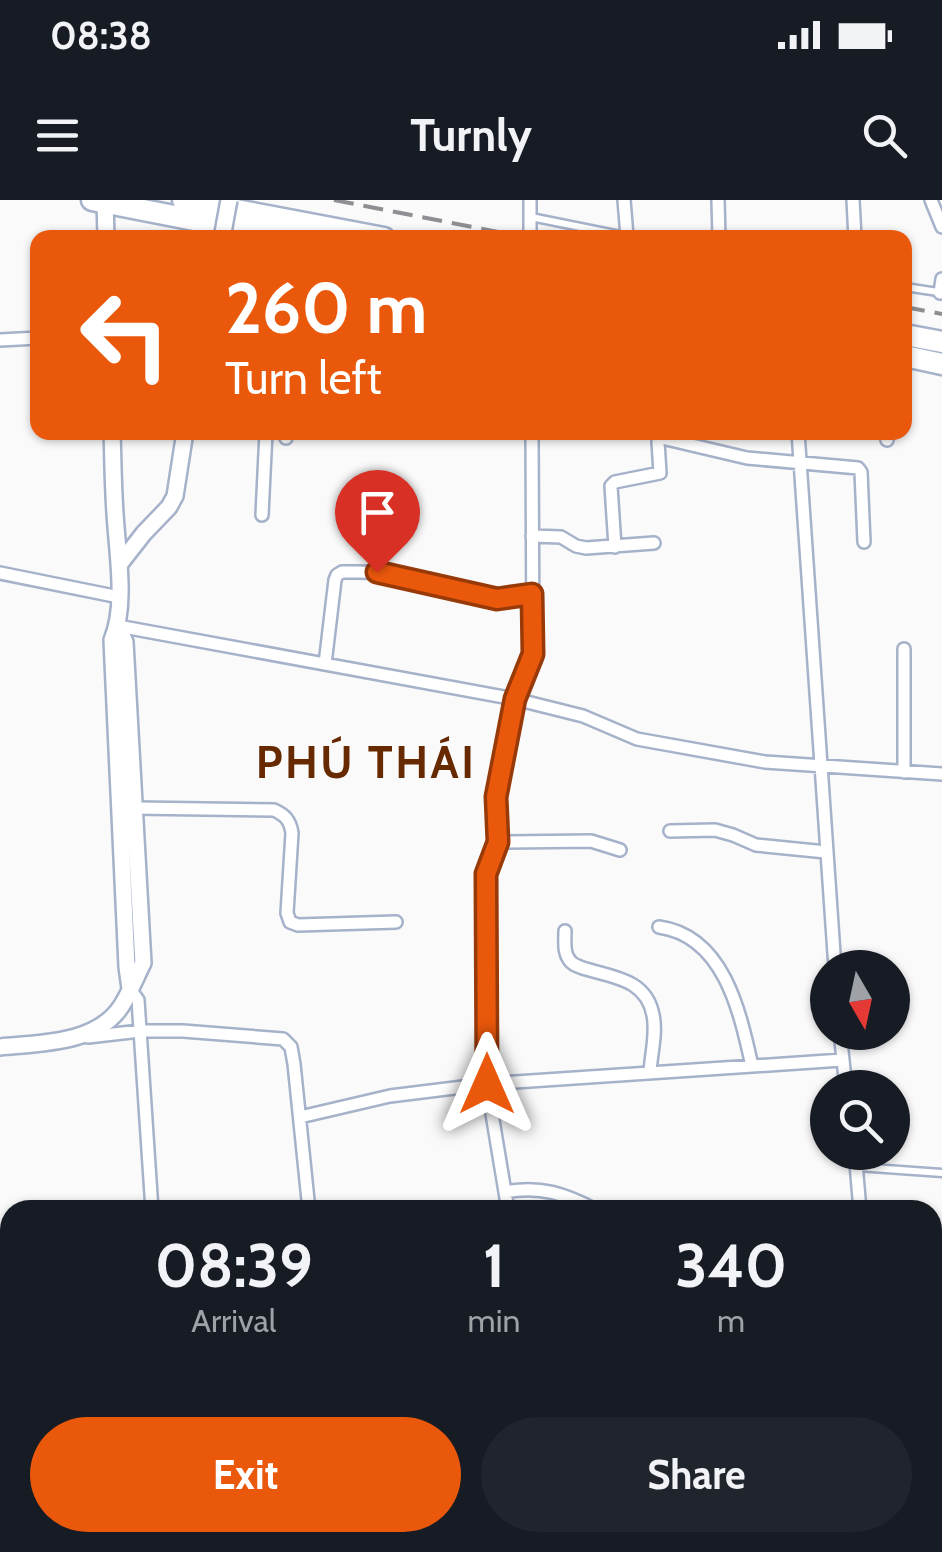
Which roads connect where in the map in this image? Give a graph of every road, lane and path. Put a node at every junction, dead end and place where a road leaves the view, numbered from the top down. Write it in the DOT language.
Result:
graph roads {
  1 [pos="183,200"];
  2 [pos="229,200"];
  3 [pos="530,200"];
  4 [pos="624,200"];
  5 [pos="718,200"];
  6 [pos="853,200"];
  7 [pos="931,200"];
  8 [pos="100,201"];
  9 [pos="531,216"];
  10 [pos="942,227"];
  11 [pos="105,230"];
  12 [pos="223,230"];
  13 [pos="247,230"];
  14 [pos="342,230"];
  15 [pos="530,230"];
  16 [pos="598,230"];
  17 [pos="630,230"];
  18 [pos="719,230"];
  19 [pos="855,230"];
  20 [pos="942,279"];
  21 [pos="912,288"];
  22 [pos="941,293"];
  23 [pos="912,336"];
  24 [pos="30,338"];
  25 [pos="0,340"];
  26 [pos="942,342"];
  27 [pos="912,358"];
  28 [pos="942,364"];
  29 [pos="112,440"];
  30 [pos="184,440"];
  31 [pos="266,440"];
  32 [pos="532,440"];
  33 [pos="659,440"];
  34 [pos="669,440"];
  35 [pos="799,440"];
  36 [pos="800,463"];
  37 [pos="114,509"];
  38 [pos="262,515"];
  39 [pos="158,519"];
  40 [pos="532,536"];
  41 [pos="864,542"];
  42 [pos="654,543"];
  43 [pos="615,546"];
  44 [pos="119,565"];
  45 [pos="0,572"];
  46 [pos="532,594"];
  47 [pos="119,597"];
  48 [pos="118,626"];
  49 [pos="904,648"];
  50 [pos="325,664"];
  51 [pos="515,699"];
  52 [pos="819,766"];
  53 [pos="904,772"];
  54 [pos="942,774"];
  55 [pos="135,808"];
  56 [pos="670,831"];
  57 [pos="498,842"];
  58 [pos="620,850"];
  59 [pos="826,852"];
  60 [pos="396,922"];
  61 [pos="658,927"];
  62 [pos="565,931"];
  63 [pos="834,950"];
  64 [pos="130,989"];
  65 [pos="140,1031"];
  66 [pos="72,1038"];
  67 [pos="0,1046"];
  68 [pos="841,1050"];
  69 [pos="842,1060"];
  70 [pos="752,1066"];
  71 [pos="843,1070"];
  72 [pos="650,1072"];
  73 [pos="487,1084"];
  74 [pos="300,1117"];
  75 [pos="857,1170"];
  76 [pos="893,1170"];
  77 [pos="942,1174"];
  78 [pos="505,1192"];
  79 [pos="151,1200"];
  80 [pos="309,1200"];
  81 [pos="506,1200"];
  82 [pos="574,1200"];
  83 [pos="859,1200"];
  1 -- 14 [label="highway"];
  2 -- 12 [label="street, bridge"];
  3 -- 9 [label="street"];
  4 -- 17 [label="street"];
  5 -- 18 [label="street"];
  6 -- 19 [label="street"];
  7 -- 10 [label="street"];
  8 -- 11 [label="street"];
  8 -- 13 [label="highway"];
  9 -- 15 [label="street"];
  9 -- 16 [label="lane"];
  20 -- 22 [label="street"];
  21 -- 22 [label="lane"];
  23 -- 26 [label="highway"];
  24 -- 25 [label="street"];
  27 -- 28 [label="highway"];
  29 -- 37 [label="street"];
  30 -- 39 [label="street"];
  31 -- 38 [label="street"];
  32 -- 40 [label="street"];
  33 -- 43 [label="street"];
  34 -- 36 [label="street"];
  35 -- 36 [label="street"];
  36 -- 41 [label="street"];
  36 -- 52 [label="street"];
  37 -- 39 [label="street"];
  37 -- 44 [label="street"];
  39 -- 44 [label="street"];
  40 -- 43 [label="street"];
  40 -- 46 [label="street"];
  42 -- 43 [label="street"];
  44 -- 47 [label="street"];
  45 -- 47 [label="street"];
  46 -- 50 [label="street"];
  46 -- 51 [label="street"];
  47 -- 48 [label="street"];
  48 -- 50 [label="street"];
  48 -- 55 [label="street"];
  48 -- 64 [label="street"];
  49 -- 53 [label="street"];
  50 -- 51 [label="street"];
  51 -- 52 [label="street"];
  51 -- 57 [label="street"];
  52 -- 53 [label="street"];
  52 -- 59 [label="street"];
  53 -- 54 [label="street"];
  55 -- 60 [label="street"];
  55 -- 64 [label="street"];
  56 -- 59 [label="street"];
  57 -- 58 [label="street"];
  57 -- 73 [label="street"];
  59 -- 63 [label="street"];
  61 -- 70 [label="street"];
  62 -- 72 [label="street"];
  64 -- 65 [label="street"];
  64 -- 66 [label="street"];
  65 -- 66 [label="street"];
  65 -- 74 [label="street"];
  65 -- 79 [label="street"];
  66 -- 67 [label="street"];
  68 -- 69 [label="street"];
  69 -- 70 [label="street"];
  69 -- 71 [label="street"];
  70 -- 72 [label="street"];
  72 -- 73 [label="street"];
  73 -- 74 [label="street"];
  73 -- 78 [label="street"];
  74 -- 80 [label="street"];
  75 -- 83 [label="street"];
  76 -- 77 [label="lane"];
  78 -- 81 [label="street"];
  78 -- 82 [label="street"];
}
